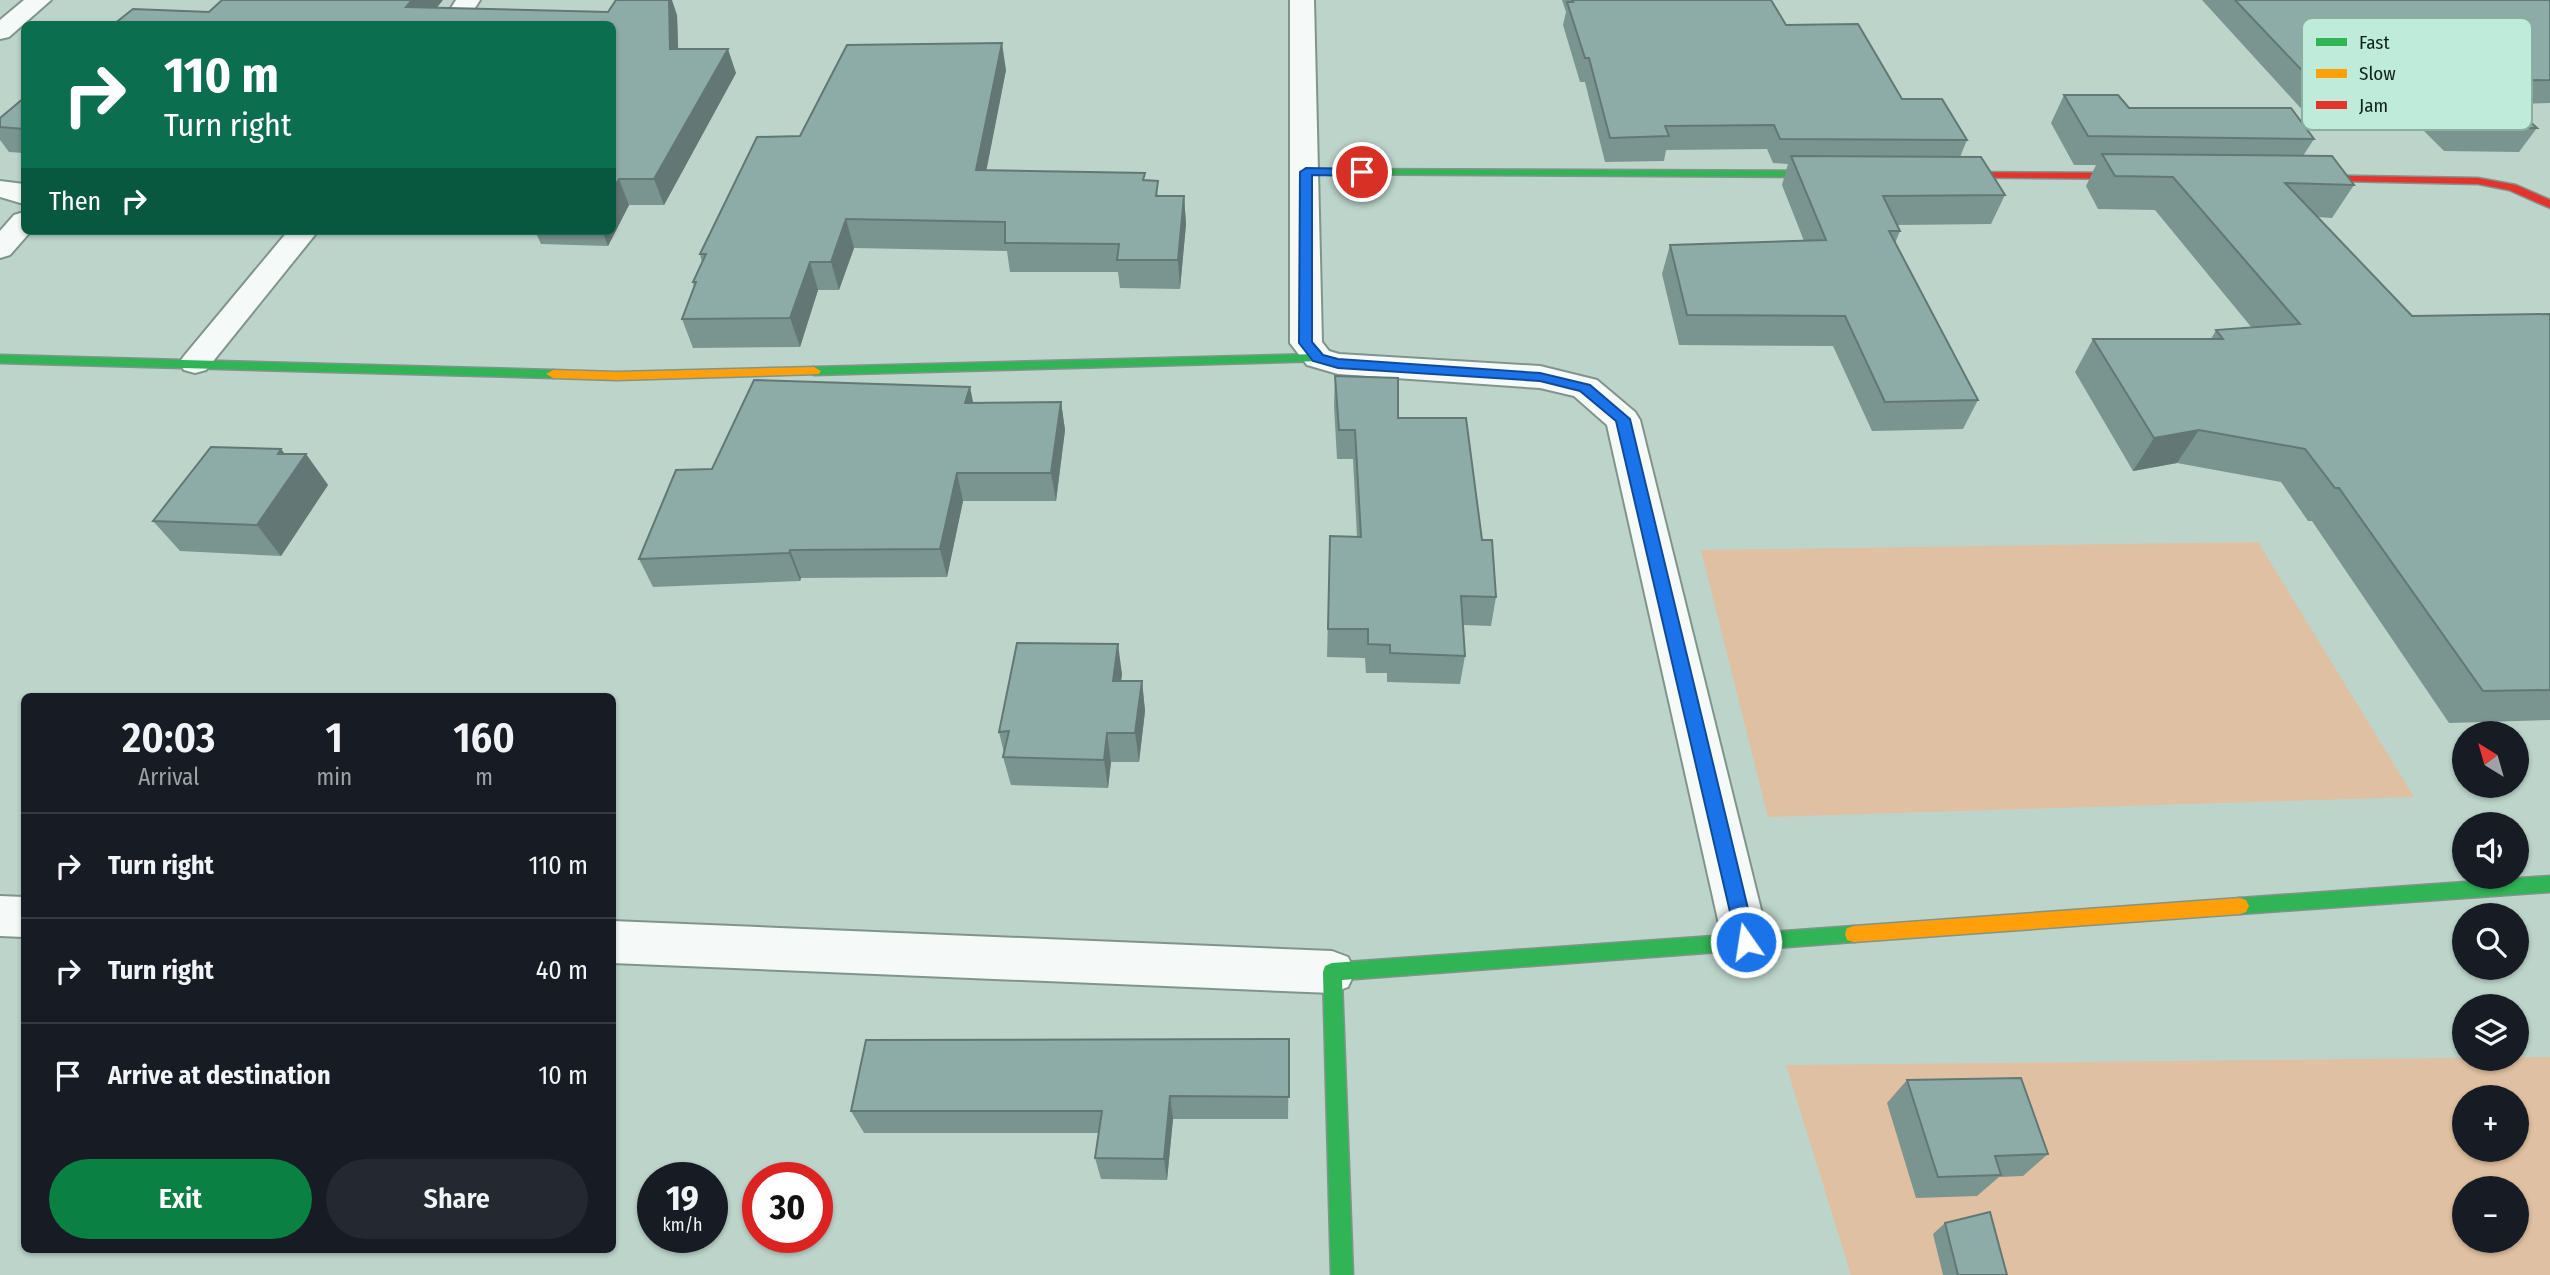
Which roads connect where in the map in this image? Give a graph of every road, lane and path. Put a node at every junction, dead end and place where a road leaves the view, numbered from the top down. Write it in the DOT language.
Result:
graph roads {
  1 [pos="39,0"];
  2 [pos="468,0"];
  3 [pos="1302,0"];
  4 [pos="455,21"];
  5 [pos="0,32"];
  6 [pos="1306,172"];
  7 [pos="1851,174"];
  8 [pos="1921,175"];
  9 [pos="2158,176"];
  10 [pos="2284,178"];
  11 [pos="0,189"];
  12 [pos="21,194"];
  13 [pos="2550,204"];
  14 [pos="21,224"];
  15 [pos="300,235"];
  16 [pos="0,249"];
  17 [pos="1318,358"];
  18 [pos="0,359"];
  19 [pos="195,363"];
  20 [pos="2550,884"];
  21 [pos="0,916"];
  22 [pos="21,917"];
  23 [pos="616,942"];
  24 [pos="1746,942"];
  25 [pos="1332,972"];
  26 [pos="1342,1275"];
  1 -- 5 [label="street"];
  2 -- 4 [label="street"];
  3 -- 6 [label="street"];
  6 -- 7 [label="street"];
  6 -- 17 [label="street"];
  8 -- 9 [label="street"];
  10 -- 13 [label="street"];
  11 -- 12 [label="street"];
  14 -- 16 [label="street"];
  15 -- 19 [label="street"];
  17 -- 19 [label="street"];
  17 -- 24 [label="street"];
  18 -- 19 [label="street"];
  20 -- 24 [label="street"];
  21 -- 22 [label="street"];
  23 -- 25 [label="street"];
  24 -- 25 [label="street"];
  25 -- 26 [label="street"];
}
